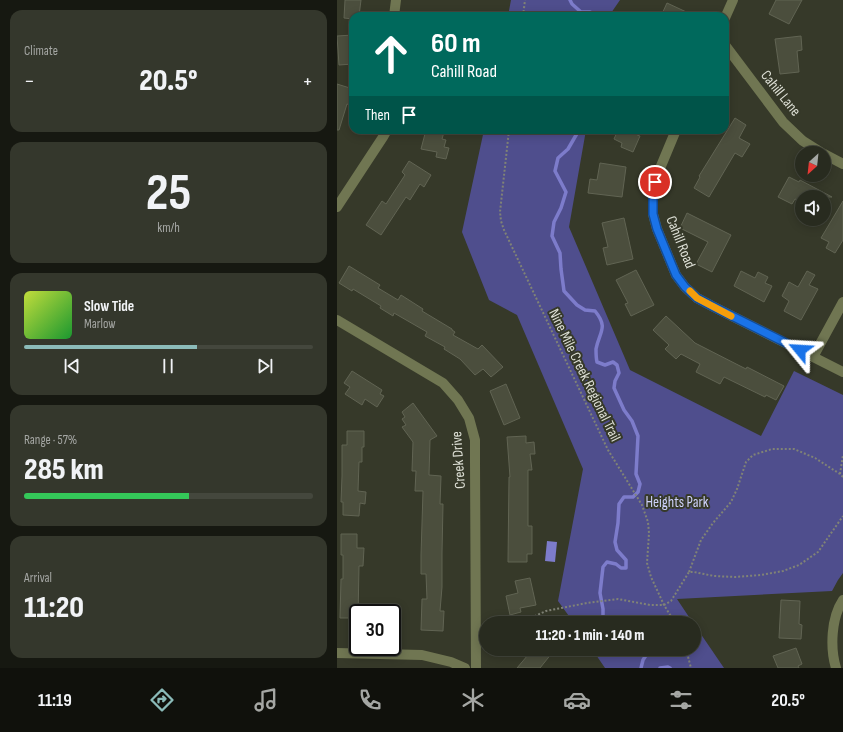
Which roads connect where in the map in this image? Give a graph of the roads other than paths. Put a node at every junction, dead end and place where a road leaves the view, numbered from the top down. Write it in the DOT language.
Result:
graph roads {
  1 [pos="396,0"];
  2 [pos="733,0"];
  3 [pos="394,12"];
  4 [pos="728,12"];
  5 [pos="729,50"];
  6 [pos="385,134"];
  7 [pos="675,134"];
  8 [pos="811,146"];
  9 [pos="831,158"];
  10 [pos="843,164"];
  11 [pos="337,206"];
  12 [pos="843,302"];
  13 [pos="337,320"];
  14 [pos="813,357"];
  15 [pos="843,372"];
  16 [pos="843,600"];
  17 [pos="337,653"];
  18 [pos="465,668"];
  19 [pos="475,668"];
  20 [pos="836,668"];
  1 -- 3 [label="street"];
  2 -- 4 [label="street"];
  5 -- 8 [label="street, Cahill Lane"];
  6 -- 11 [label="street"];
  7 -- 14 [label="street, Cahill Road"];
  9 -- 10 [label="street, Cahill Lane"];
  12 -- 14 [label="street"];
  13 -- 19 [label="street, Creek Drive"];
  14 -- 15 [label="street, Cahill Road"];
  16 -- 20 [label="street"];
  17 -- 18 [label="street"];
}
